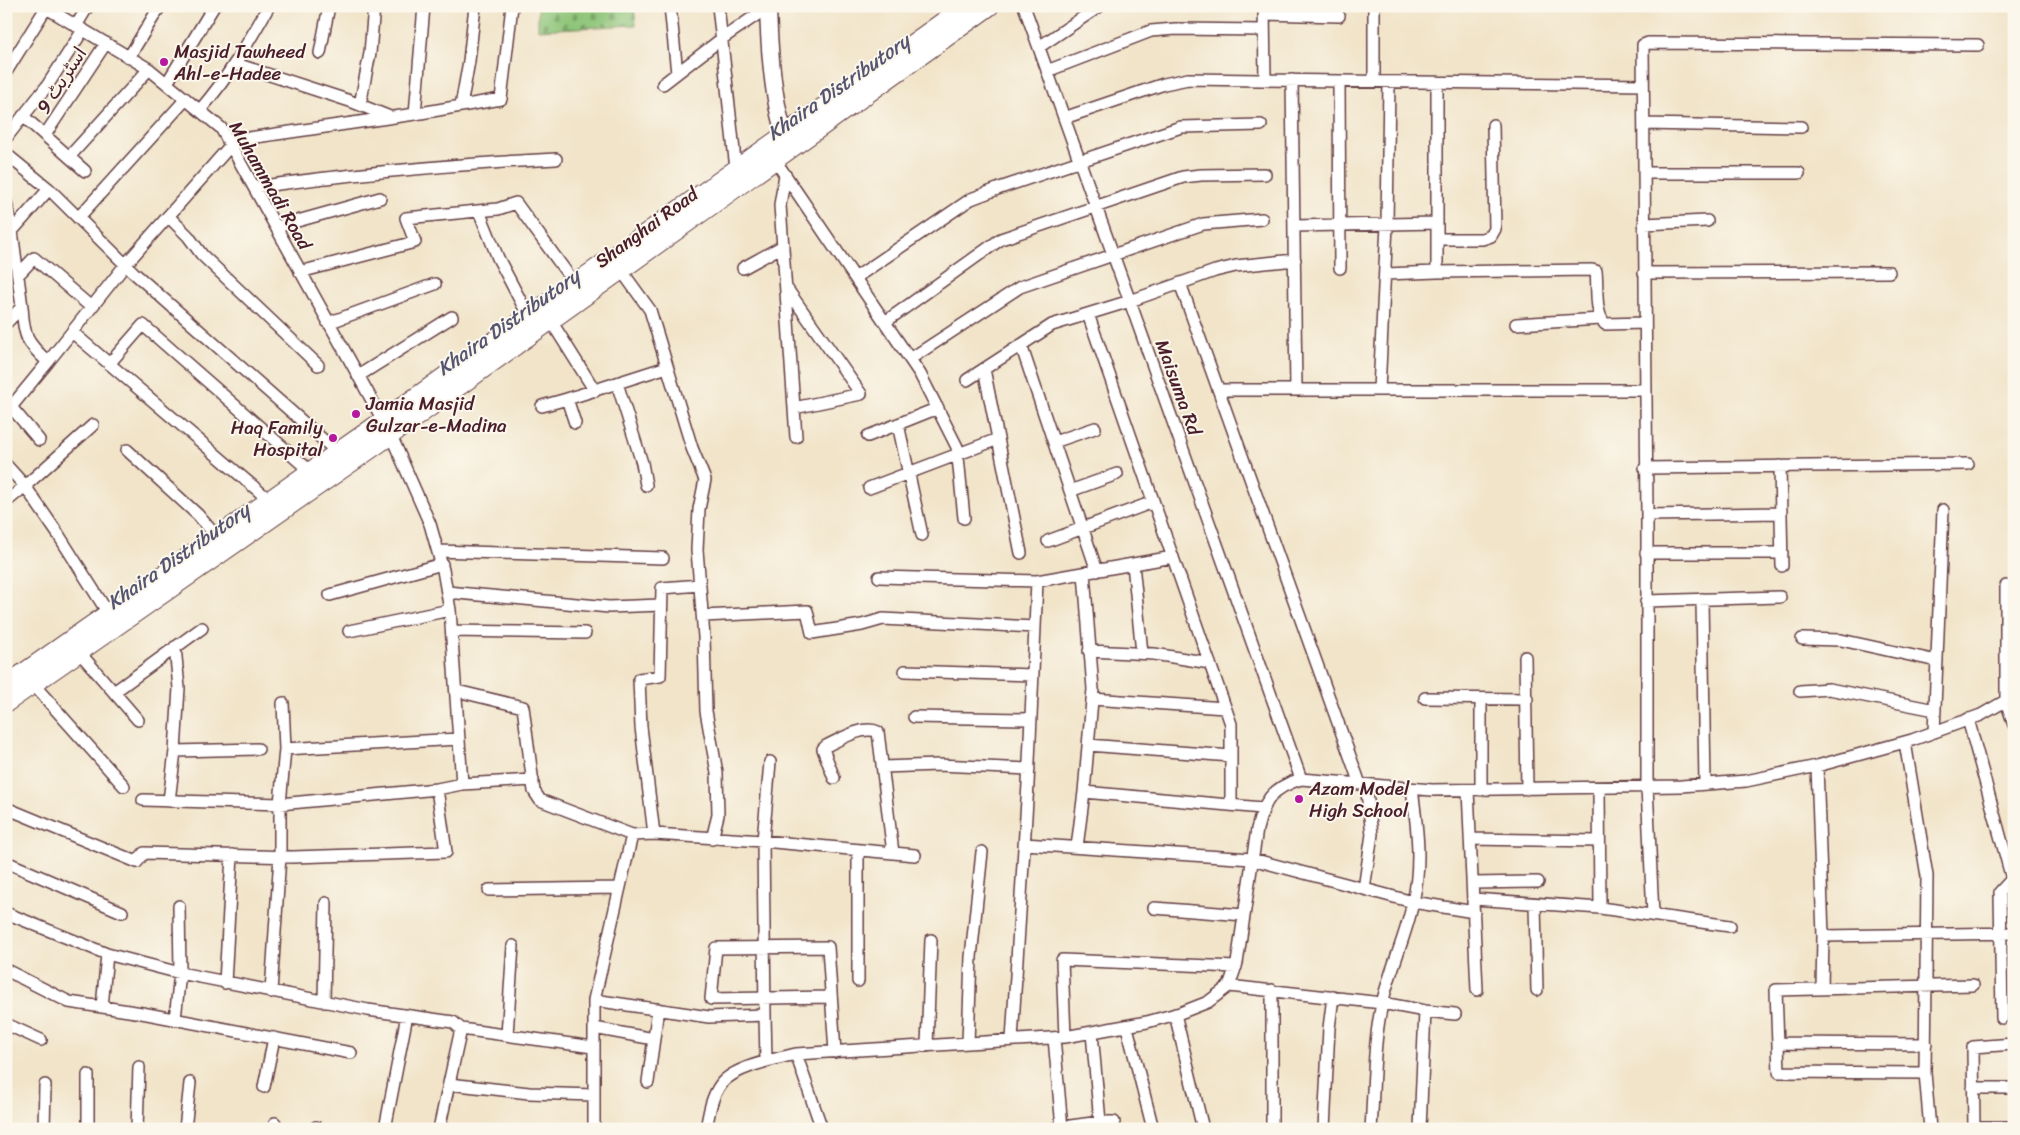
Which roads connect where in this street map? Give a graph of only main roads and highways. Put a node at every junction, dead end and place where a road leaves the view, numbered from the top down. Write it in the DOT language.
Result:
graph roads {
  1 [pos="964,6"];
  2 [pos="990,6"];
  3 [pos="788,142"];
  4 [pos="387,428"];
  5 [pos="6,685"];
  6 [pos="6,703"];
  1 -- 3 [label="main road, Shanghai Road"];
  2 -- 3 [label="main road, Shanghai Road"];
  3 -- 4 [label="main road, Shanghai Road"];
  3 -- 4 [label="main road, Shanghai Road"];
  4 -- 5 [label="main road, Shanghai Road"];
  4 -- 6 [label="main road, Shanghai Road"];
}
